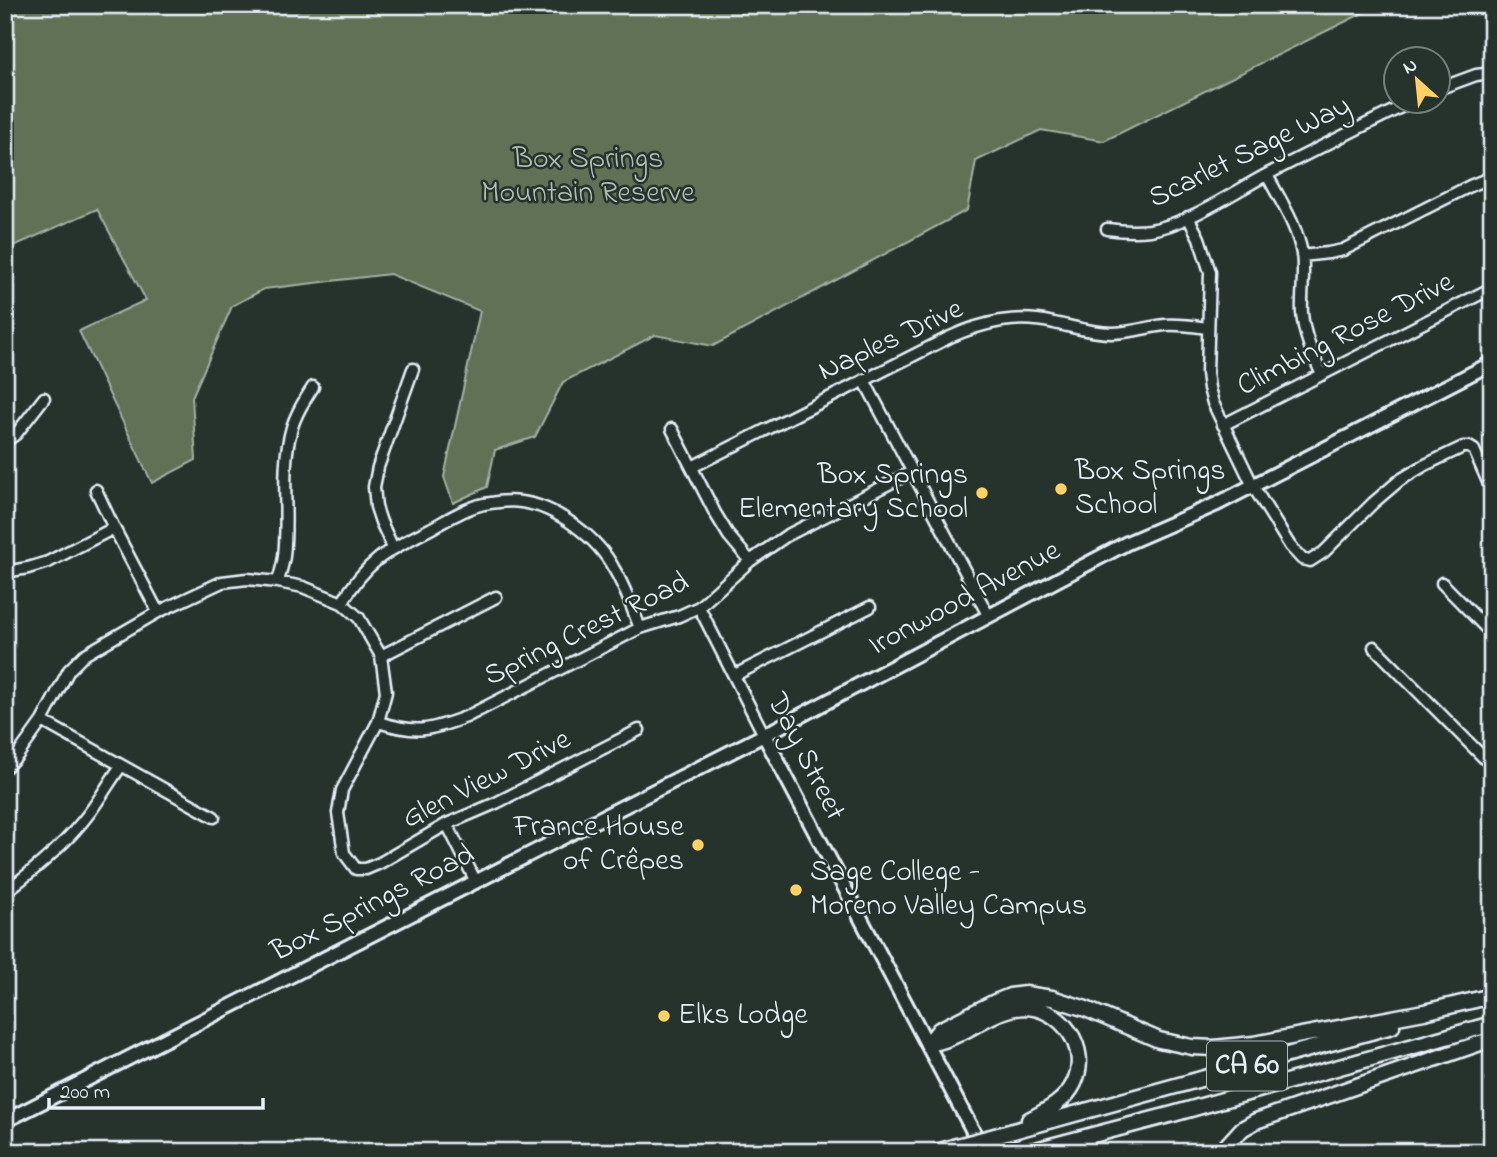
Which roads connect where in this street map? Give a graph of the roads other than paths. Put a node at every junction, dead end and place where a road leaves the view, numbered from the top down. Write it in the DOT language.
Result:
graph roads {
  1 [pos="1492,73"];
  2 [pos="1452,84"];
  3 [pos="1383,116"];
  4 [pos="1267,175"];
  5 [pos="1492,177"];
  6 [pos="1188,217"];
  7 [pos="1107,229"];
  8 [pos="1302,256"];
  9 [pos="1492,288"];
  10 [pos="1207,328"];
  11 [pos="1492,363"];
  12 [pos="413,369"];
  13 [pos="1322,375"];
  14 [pos="864,380"];
  15 [pos="313,387"];
  16 [pos="44,398"];
  17 [pos="1223,425"];
  18 [pos="672,429"];
  19 [pos="5,442"];
  20 [pos="692,467"];
  21 [pos="912,472"];
  22 [pos="1253,486"];
  23 [pos="96,491"];
  24 [pos="1492,491"];
  25 [pos="114,528"];
  26 [pos="393,548"];
  27 [pos="750,561"];
  28 [pos="5,572"];
  29 [pos="278,582"];
  30 [pos="1442,583"];
  31 [pos="496,597"];
  32 [pos="342,603"];
  33 [pos="699,607"];
  34 [pos="870,607"];
  35 [pos="159,612"];
  36 [pos="988,615"];
  37 [pos="640,628"];
  38 [pos="1492,634"];
  39 [pos="1374,647"];
  40 [pos="381,656"];
  41 [pos="735,675"];
  42 [pos="42,721"];
  43 [pos="378,722"];
  44 [pos="639,730"];
  45 [pos="764,735"];
  46 [pos="121,766"];
  47 [pos="1492,766"];
  48 [pos="5,768"];
  49 [pos="214,817"];
  50 [pos="447,824"];
  51 [pos="476,882"];
  52 [pos="5,892"];
  53 [pos="1492,997"];
  54 [pos="1492,1024"];
  55 [pos="1492,1039"];
  56 [pos="928,1044"];
  57 [pos="5,1121"];
  58 [pos="999,1135"];
  59 [pos="1492,1144"];
  60 [pos="937,1152"];
  61 [pos="984,1152"];
  62 [pos="1028,1152"];
  63 [pos="1221,1152"];
  64 [pos="1489,1152"];
  1 -- 2 [label="street"];
  3 -- 4 [label="street, Scarlet Sage Way"];
  4 -- 6 [label="street, Scarlet Sage Way"];
  4 -- 8 [label="street"];
  5 -- 8 [label="street"];
  6 -- 7 [label="street, Scarlet Sage Way"];
  6 -- 10 [label="street"];
  8 -- 13 [label="street"];
  9 -- 13 [label="street, Climbing Rose Drive"];
  10 -- 14 [label="street, Naples Drive"];
  10 -- 17 [label="street"];
  11 -- 22 [label="main road, Ironwood Avenue"];
  12 -- 26 [label="street"];
  13 -- 17 [label="street, Climbing Rose Drive"];
  14 -- 20 [label="street, Naples Drive"];
  14 -- 21 [label="street"];
  15 -- 29 [label="street"];
  16 -- 19 [label="street"];
  17 -- 22 [label="street"];
  18 -- 20 [label="street"];
  20 -- 27 [label="street"];
  21 -- 27 [label="street, Spring Crest Road"];
  21 -- 36 [label="street"];
  22 -- 24 [label="street"];
  22 -- 36 [label="main road, Ironwood Avenue"];
  23 -- 25 [label="street"];
  25 -- 28 [label="street"];
  25 -- 35 [label="street"];
  26 -- 32 [label="street"];
  26 -- 37 [label="street"];
  27 -- 33 [label="street, Spring Crest Road"];
  29 -- 32 [label="street"];
  29 -- 35 [label="street"];
  30 -- 38 [label="street"];
  31 -- 40 [label="street"];
  32 -- 40 [label="street"];
  33 -- 37 [label="street, Spring Crest Road"];
  33 -- 41 [label="street, Day Street"];
  34 -- 41 [label="street"];
  35 -- 42 [label="street"];
  36 -- 45 [label="main road, Ironwood Avenue"];
  37 -- 43 [label="street, Spring Crest Road"];
  39 -- 47 [label="street"];
  40 -- 43 [label="street"];
  41 -- 45 [label="street, Day Street"];
  42 -- 46 [label="street"];
  42 -- 48 [label="street"];
  43 -- 50 [label="street, Glen View Drive"];
  44 -- 50 [label="street, Glen View Drive"];
  45 -- 51 [label="main road, Box Springs Road"];
  45 -- 56 [label="main road, Day Street"];
  46 -- 49 [label="street"];
  46 -- 52 [label="street"];
  50 -- 51 [label="street"];
  51 -- 57 [label="main road, Box Springs Road"];
  53 -- 56 [label="highway"];
  53 -- 58 [label="highway, CA 60"];
  54 -- 62 [label="highway, CA 60"];
  55 -- 63 [label="highway"];
  56 -- 58 [label="highway"];
  56 -- 61 [label="main road, Day Street"];
  58 -- 60 [label="highway, CA 60, bridge"];
  59 -- 64 [label="street"];
}
